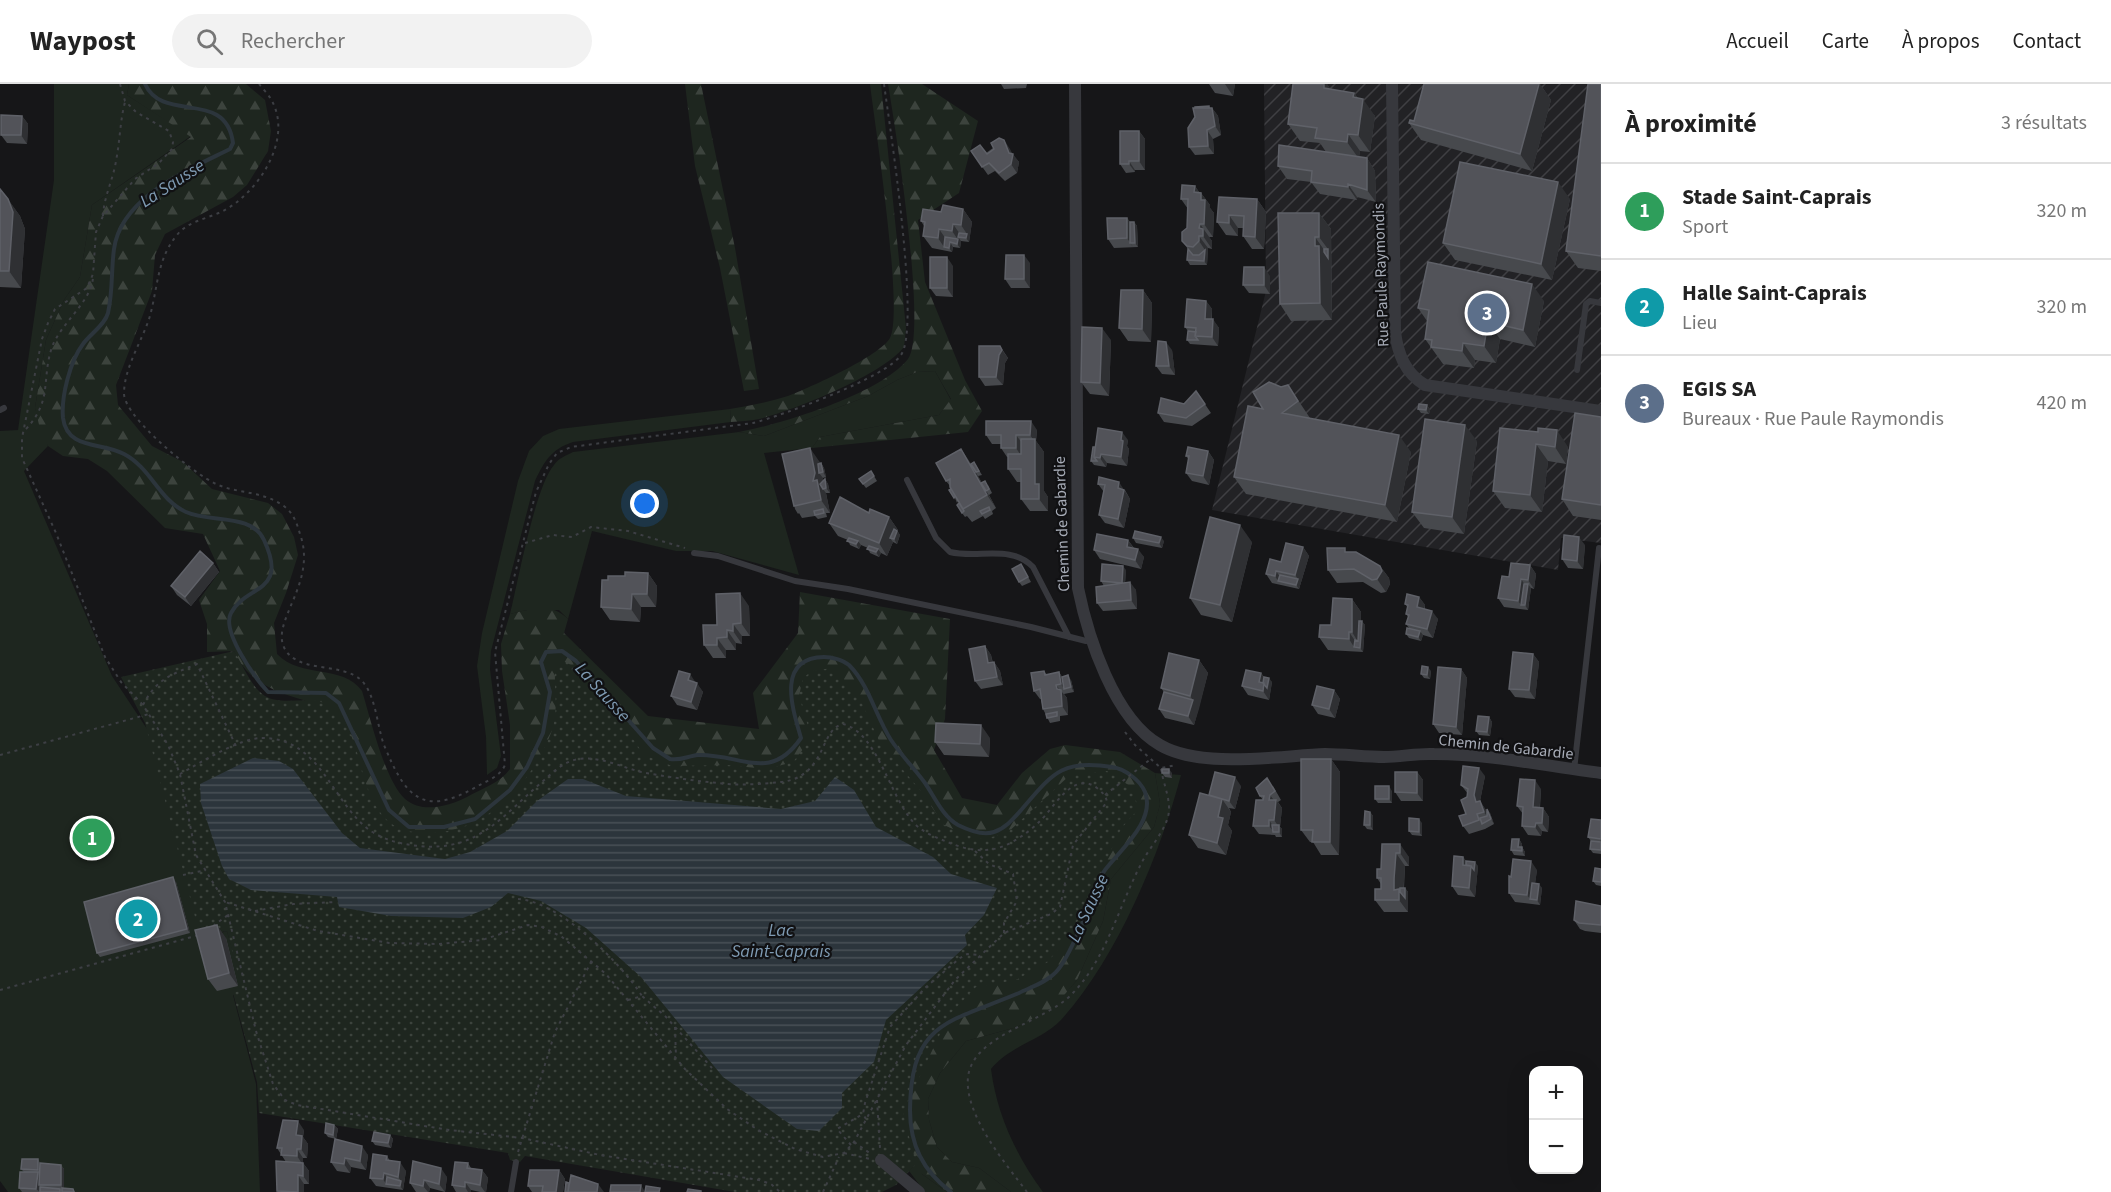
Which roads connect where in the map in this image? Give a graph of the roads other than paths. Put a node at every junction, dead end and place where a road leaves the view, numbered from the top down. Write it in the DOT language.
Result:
graph roads {
  1 [pos="1075,84"];
  2 [pos="1392,84"];
  3 [pos="1601,303"];
  4 [pos="1577,370"];
  5 [pos="1601,411"];
  6 [pos="907,480"];
  7 [pos="1599,548"];
  8 [pos="694,554"];
  9 [pos="1069,637"];
  10 [pos="1091,640"];
  11 [pos="1574,770"];
  12 [pos="1601,773"];
  13 [pos="881,1160"];
  14 [pos="516,1161"];
  15 [pos="511,1192"];
  16 [pos="919,1192"];
  1 -- 10 [label="street, Chemin de Gabardie"];
  2 -- 5 [label="street, Rue Paule Raymondis"];
  3 -- 4 [label="lane"];
  6 -- 9 [label="lane"];
  7 -- 11 [label="lane"];
  8 -- 9 [label="lane"];
  9 -- 10 [label="lane"];
  10 -- 11 [label="street, Chemin de Gabardie"];
  11 -- 12 [label="street, Chemin de Gabardie"];
  13 -- 16 [label="street"];
  14 -- 15 [label="lane"];
}
